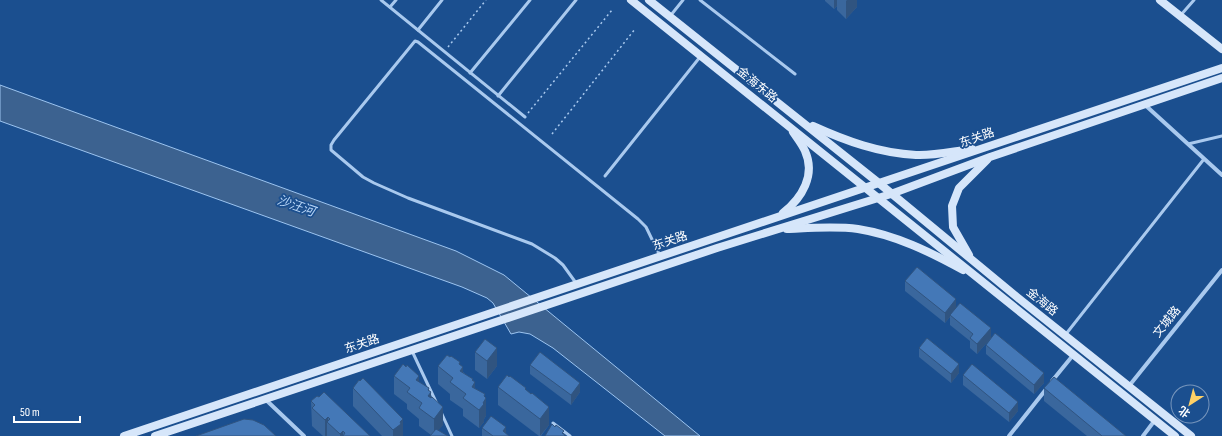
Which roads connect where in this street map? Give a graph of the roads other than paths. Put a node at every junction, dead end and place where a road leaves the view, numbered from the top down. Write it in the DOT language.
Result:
graph roads {
  1 [pos="381,0"];
  2 [pos="396,0"];
  3 [pos="442,0"];
  4 [pos="530,0"];
  5 [pos="576,0"];
  6 [pos="632,0"];
  7 [pos="648,0"];
  8 [pos="683,0"];
  9 [pos="700,0"];
  10 [pos="1160,0"];
  11 [pos="1194,0"];
  12 [pos="390,7"];
  13 [pos="1180,16"];
  14 [pos="670,17"];
  15 [pos="418,30"];
  16 [pos="1222,49"];
  17 [pos="701,56"];
  18 [pos="1222,68"];
  19 [pos="470,73"];
  20 [pos="796,74"];
  21 [pos="1222,78"];
  22 [pos="498,96"];
  23 [pos="1144,104"];
  24 [pos="525,117"];
  25 [pos="800,120"];
  26 [pos="789,126"];
  27 [pos="1222,136"];
  28 [pos="1188,144"];
  29 [pos="988,147"];
  30 [pos="990,157"];
  31 [pos="1204,159"];
  32 [pos="1222,175"];
  33 [pos="605,176"];
  34 [pos="880,184"];
  35 [pos="867,188"];
  36 [pos="891,194"];
  37 [pos="879,198"];
  38 [pos="779,216"];
  39 [pos="775,230"];
  40 [pos="660,257"];
  41 [pos="971,260"];
  42 [pos="1222,270"];
  43 [pos="982,280"];
  44 [pos="577,285"];
  45 [pos="1064,335"];
  46 [pos="412,350"];
  47 [pos="1074,354"];
  48 [pos="1128,386"];
  49 [pos="265,399"];
  50 [pos="1156,420"];
  51 [pos="553,423"];
  52 [pos="124,436"];
  53 [pos="155,436"];
  54 [pos="304,436"];
  55 [pos="452,436"];
  56 [pos="570,436"];
  57 [pos="1009,436"];
  58 [pos="1143,436"];
  59 [pos="1176,436"];
  60 [pos="1191,436"];
  1 -- 12 [label="lane"];
  2 -- 12 [label="lane"];
  3 -- 15 [label="lane"];
  4 -- 19 [label="lane"];
  5 -- 22 [label="lane"];
  6 -- 17 [label="main road, 金海东路"];
  7 -- 14 [label="main road, 金海东路"];
  8 -- 14 [label="lane"];
  9 -- 20 [label="lane"];
  10 -- 13 [label="main road"];
  11 -- 13 [label="lane"];
  12 -- 15 [label="lane"];
  13 -- 16 [label="main road"];
  14 -- 25 [label="main road, 金海东路"];
  15 -- 19 [label="lane"];
  17 -- 26 [label="main road, 金海东路"];
  17 -- 33 [label="lane"];
  18 -- 29 [label="main road, 东关路"];
  19 -- 22 [label="lane"];
  21 -- 23 [label="main road, 东关路"];
  22 -- 24 [label="lane"];
  23 -- 28 [label="street"];
  23 -- 30 [label="main road, 东关路"];
  25 -- 29 [label="main road"];
  25 -- 34 [label="main road, 金海东路"];
  26 -- 35 [label="main road, 金海东路"];
  26 -- 38 [label="main road"];
  27 -- 28 [label="lane"];
  28 -- 31 [label="street"];
  29 -- 34 [label="main road, 东关路"];
  30 -- 36 [label="main road, 东关路"];
  30 -- 41 [label="main road"];
  31 -- 32 [label="street"];
  31 -- 45 [label="lane"];
  34 -- 35 [label="main road, 东关路"];
  34 -- 36 [label="main road, 金海路"];
  35 -- 37 [label="main road, 金海路"];
  35 -- 38 [label="main road, 东关路"];
  36 -- 37 [label="main road, 东关路"];
  36 -- 41 [label="main road, 金海路"];
  37 -- 39 [label="main road, 东关路"];
  37 -- 43 [label="main road, 金海路"];
  38 -- 40 [label="main road, 东关路"];
  39 -- 43 [label="main road"];
  39 -- 46 [label="main road, 东关路"];
  40 -- 44 [label="main road, 东关路"];
  40 -- 44 [label="lane"];
  41 -- 45 [label="main road, 金海路"];
  42 -- 48 [label="street, 文城路"];
  43 -- 47 [label="main road, 金海路"];
  44 -- 52 [label="main road, 东关路"];
  45 -- 48 [label="main road, 金海路"];
  46 -- 49 [label="main road, 东关路"];
  46 -- 55 [label="lane"];
  47 -- 50 [label="main road, 金海路"];
  47 -- 57 [label="street"];
  48 -- 60 [label="main road, 金海路"];
  49 -- 53 [label="main road, 东关路"];
  49 -- 54 [label="street"];
  50 -- 58 [label="street"];
  50 -- 59 [label="main road, 金海路"];
  51 -- 56 [label="lane"];
}
